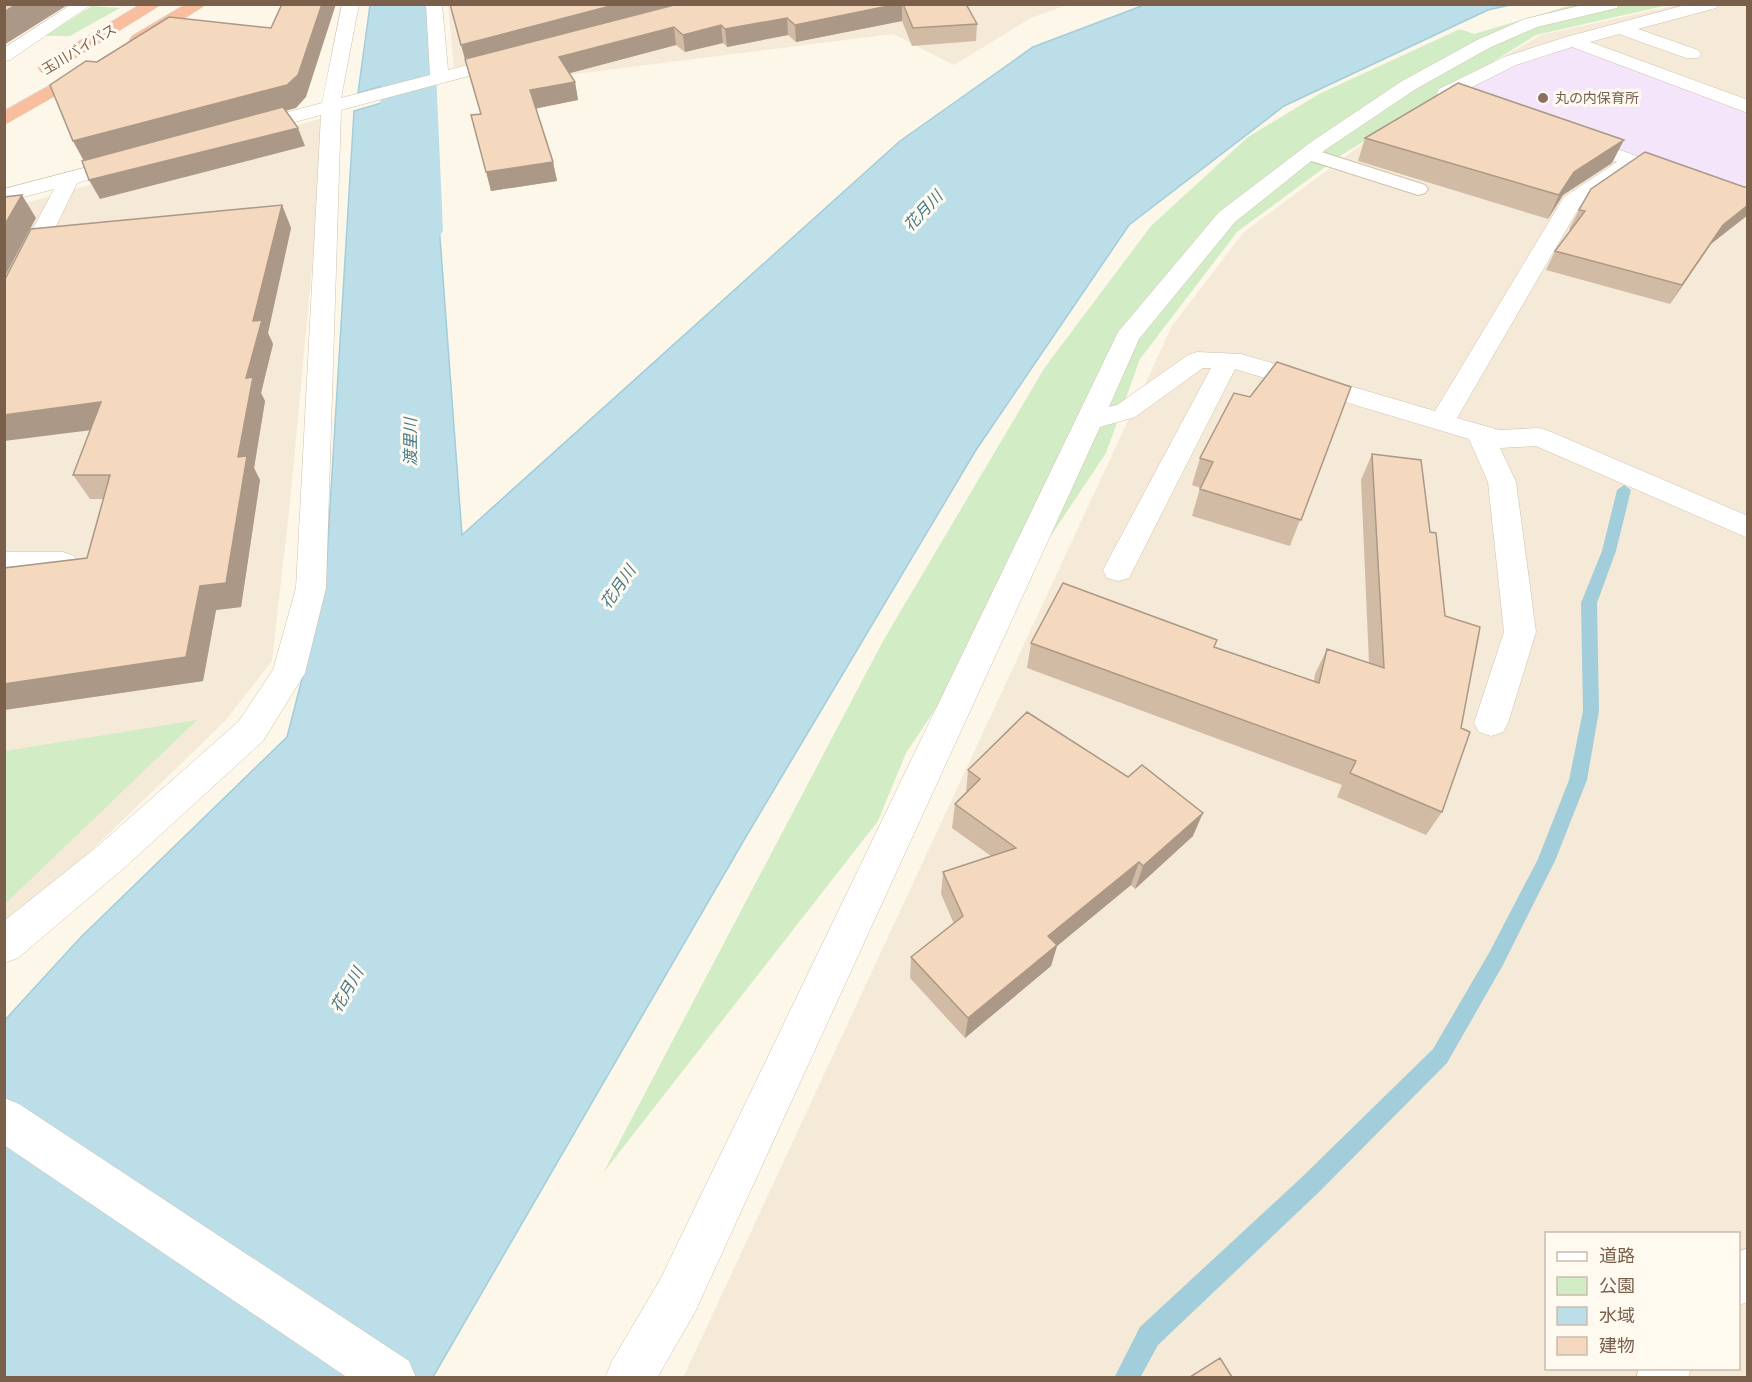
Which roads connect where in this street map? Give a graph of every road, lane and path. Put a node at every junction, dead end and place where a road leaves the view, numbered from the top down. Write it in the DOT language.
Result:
graph roads {
  1 [pos="84,4"];
  2 [pos="154,4"];
  3 [pos="199,4"];
  4 [pos="351,4"];
  5 [pos="434,4"];
  6 [pos="1710,4"];
  7 [pos="1616,16"];
  8 [pos="1572,41"];
  9 [pos="127,46"];
  10 [pos="532,54"];
  11 [pos="1692,54"];
  12 [pos="4,56"];
  13 [pos="107,58"];
  14 [pos="34,75"];
  15 [pos="439,78"];
  16 [pos="344,103"];
  17 [pos="1748,107"];
  18 [pos="1488,108"];
  19 [pos="4,118"];
  20 [pos="1554,132"];
  21 [pos="228,135"];
  22 [pos="1309,154"];
  23 [pos="148,157"];
  24 [pos="1632,160"];
  25 [pos="67,179"];
  26 [pos="1687,180"];
  27 [pos="1418,189"];
  28 [pos="4,196"];
  29 [pos="4,308"];
  30 [pos="1227,361"];
  31 [pos="1088,423"];
  32 [pos="1441,423"];
  33 [pos="1480,434"];
  34 [pos="1748,528"];
  35 [pos="4,563"];
  36 [pos="63,563"];
  37 [pos="1118,570"];
  38 [pos="1491,723"];
  39 [pos="4,945"];
  40 [pos="4,1119"];
  41 [pos="392,1377"];
  42 [pos="629,1377"];
  1 -- 12 [label="street"];
  2 -- 14 [label="highway, 玉川バイパス"];
  3 -- 9 [label="highway, 玉川バイパス"];
  4 -- 16 [label="street"];
  5 -- 15 [label="street"];
  6 -- 7 [label="street"];
  7 -- 8 [label="street"];
  7 -- 11 [label="street"];
  7 -- 22 [label="street"];
  8 -- 17 [label="street"];
  8 -- 18 [label="street"];
  10 -- 15 [label="street"];
  13 -- 19 [label="highway, 玉川バイパス"];
  15 -- 16 [label="street"];
  16 -- 21 [label="street"];
  16 -- 39 [label="street"];
  20 -- 24 [label="street"];
  22 -- 27 [label="lane"];
  22 -- 31 [label="street"];
  23 -- 25 [label="street"];
  24 -- 26 [label="street"];
  24 -- 32 [label="street"];
  25 -- 28 [label="street"];
  25 -- 29 [label="street"];
  30 -- 31 [label="street"];
  30 -- 32 [label="street"];
  30 -- 37 [label="street"];
  31 -- 42 [label="street"];
  32 -- 33 [label="street"];
  33 -- 34 [label="street"];
  33 -- 38 [label="street"];
  35 -- 36 [label="street"];
  40 -- 41 [label="street"];
}
